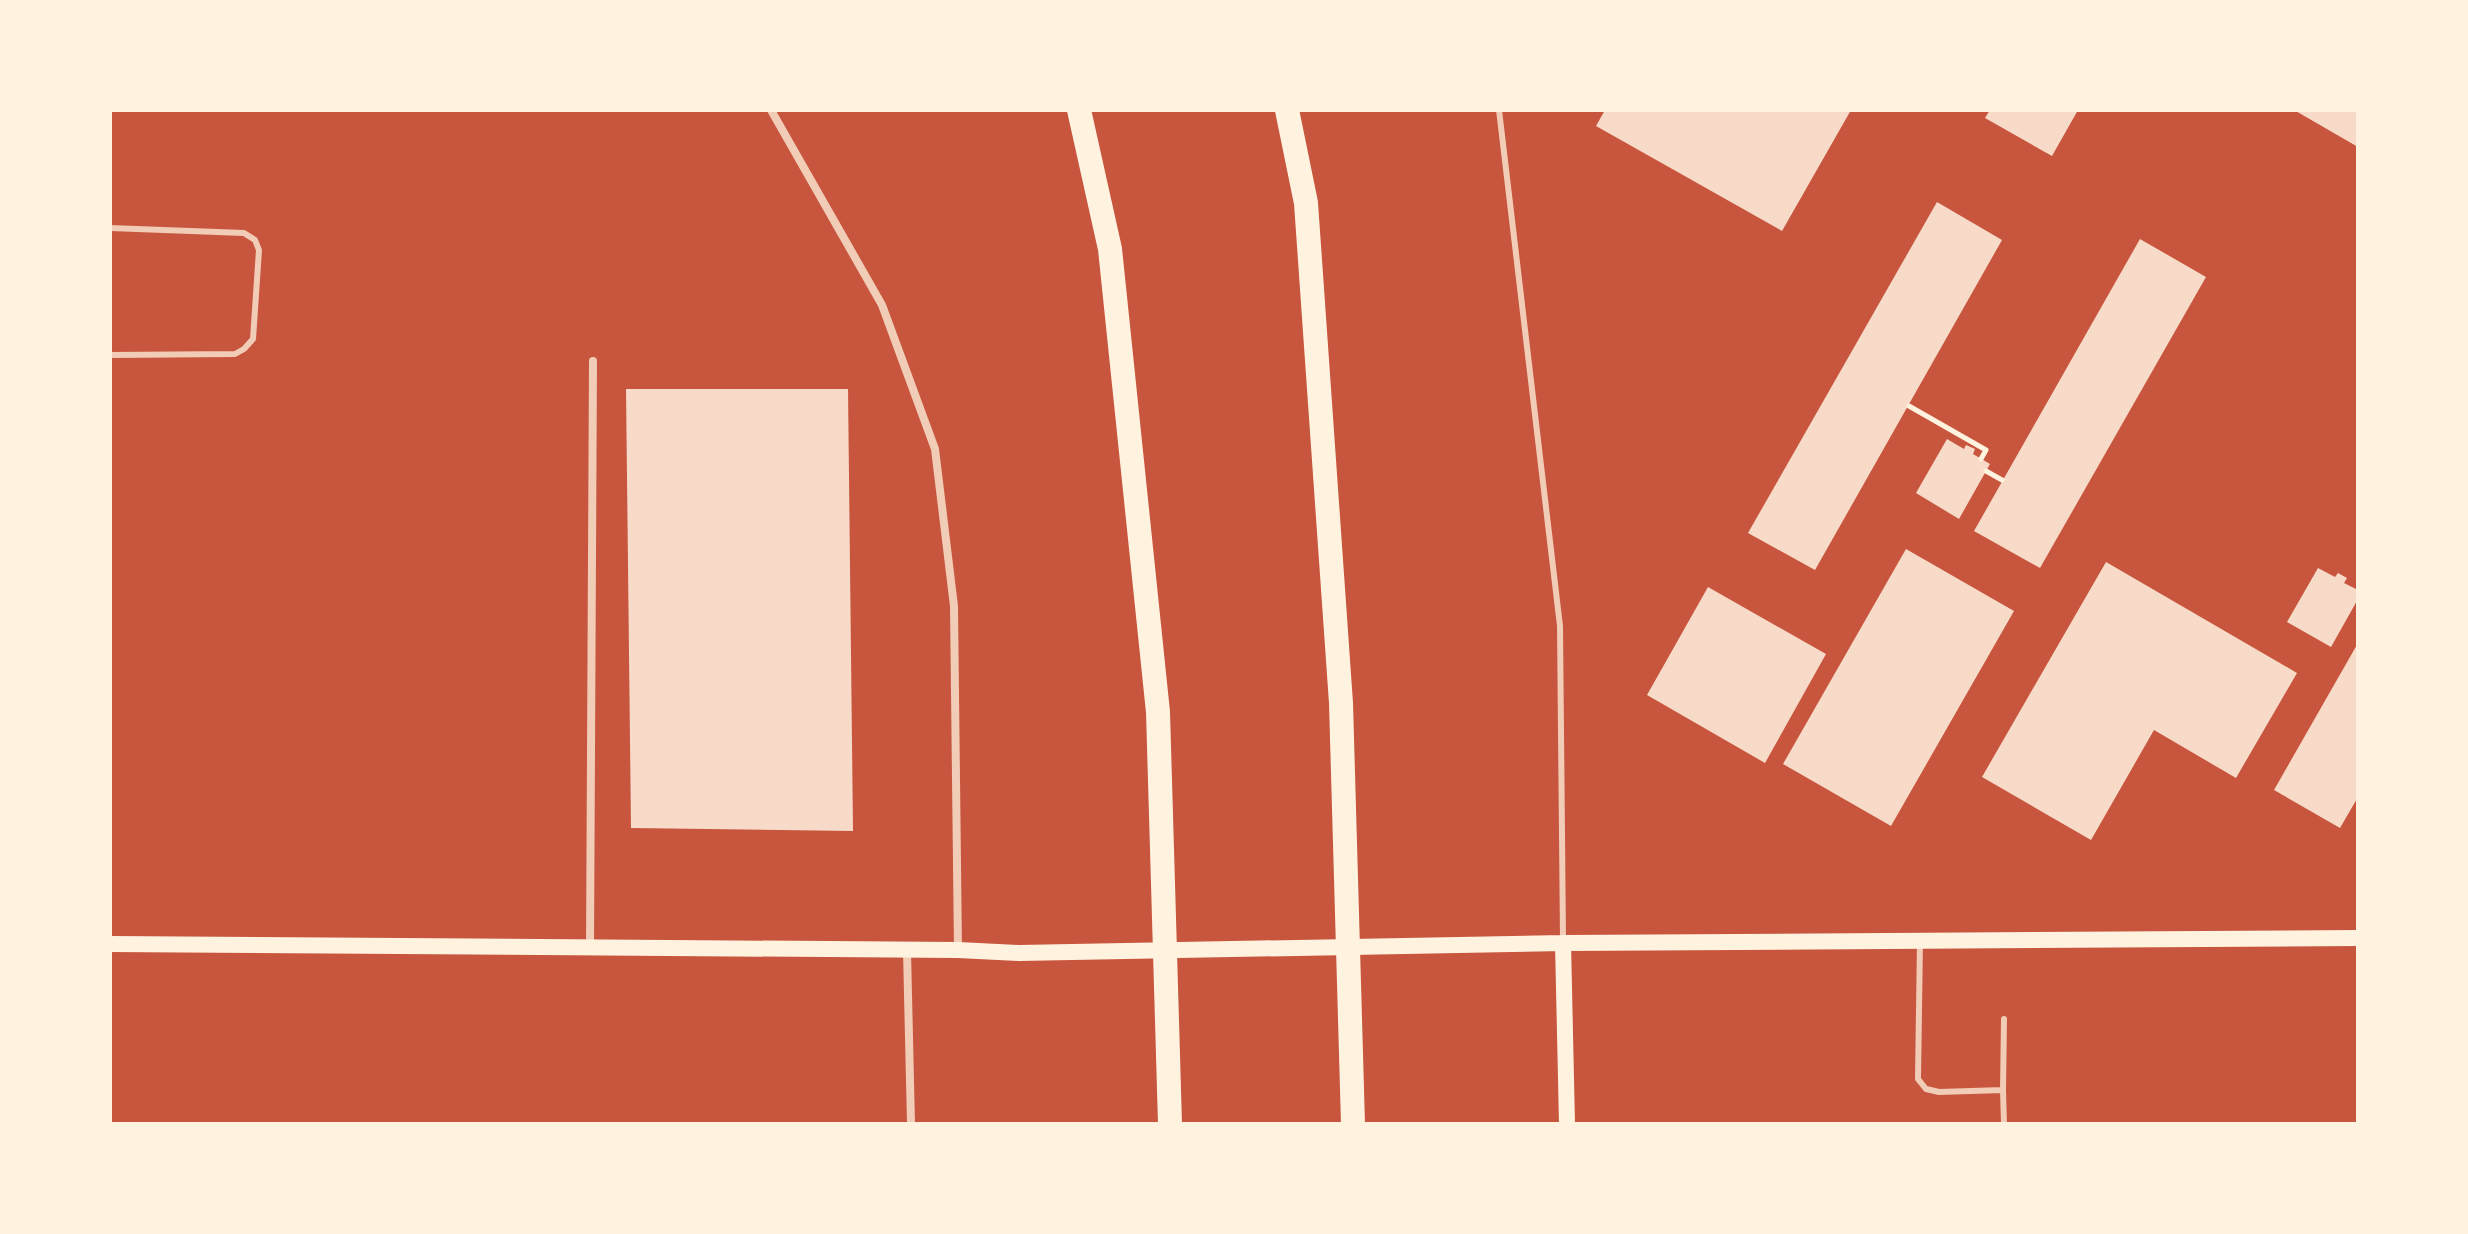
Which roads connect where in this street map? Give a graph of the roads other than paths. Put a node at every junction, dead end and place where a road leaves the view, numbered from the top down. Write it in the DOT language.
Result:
graph roads {
  1 [pos="771,110"];
  2 [pos="1079,110"];
  3 [pos="1287,110"];
  4 [pos="1499,110"];
  5 [pos="110,228"];
  6 [pos="110,355"];
  7 [pos="593,361"];
  8 [pos="2358,938"];
  9 [pos="1920,941"];
  10 [pos="1563,943"];
  11 [pos="110,944"];
  12 [pos="590,949"];
  13 [pos="958,950"];
  14 [pos="907,951"];
  15 [pos="2004,1019"];
  16 [pos="2003,1090"];
  17 [pos="911,1124"];
  18 [pos="1170,1124"];
  19 [pos="1353,1124"];
  20 [pos="1567,1124"];
  21 [pos="2004,1124"];
  1 -- 13 [label="street"];
  2 -- 18 [label="highway"];
  3 -- 19 [label="highway"];
  4 -- 10 [label="lane"];
  5 -- 6 [label="lane"];
  7 -- 12 [label="street"];
  8 -- 9 [label="main road"];
  9 -- 10 [label="main road"];
  9 -- 16 [label="lane"];
  10 -- 13 [label="main road"];
  10 -- 20 [label="main road"];
  11 -- 12 [label="main road"];
  12 -- 14 [label="main road"];
  13 -- 14 [label="main road"];
  14 -- 17 [label="street"];
  15 -- 16 [label="lane"];
  16 -- 21 [label="lane"];
}
